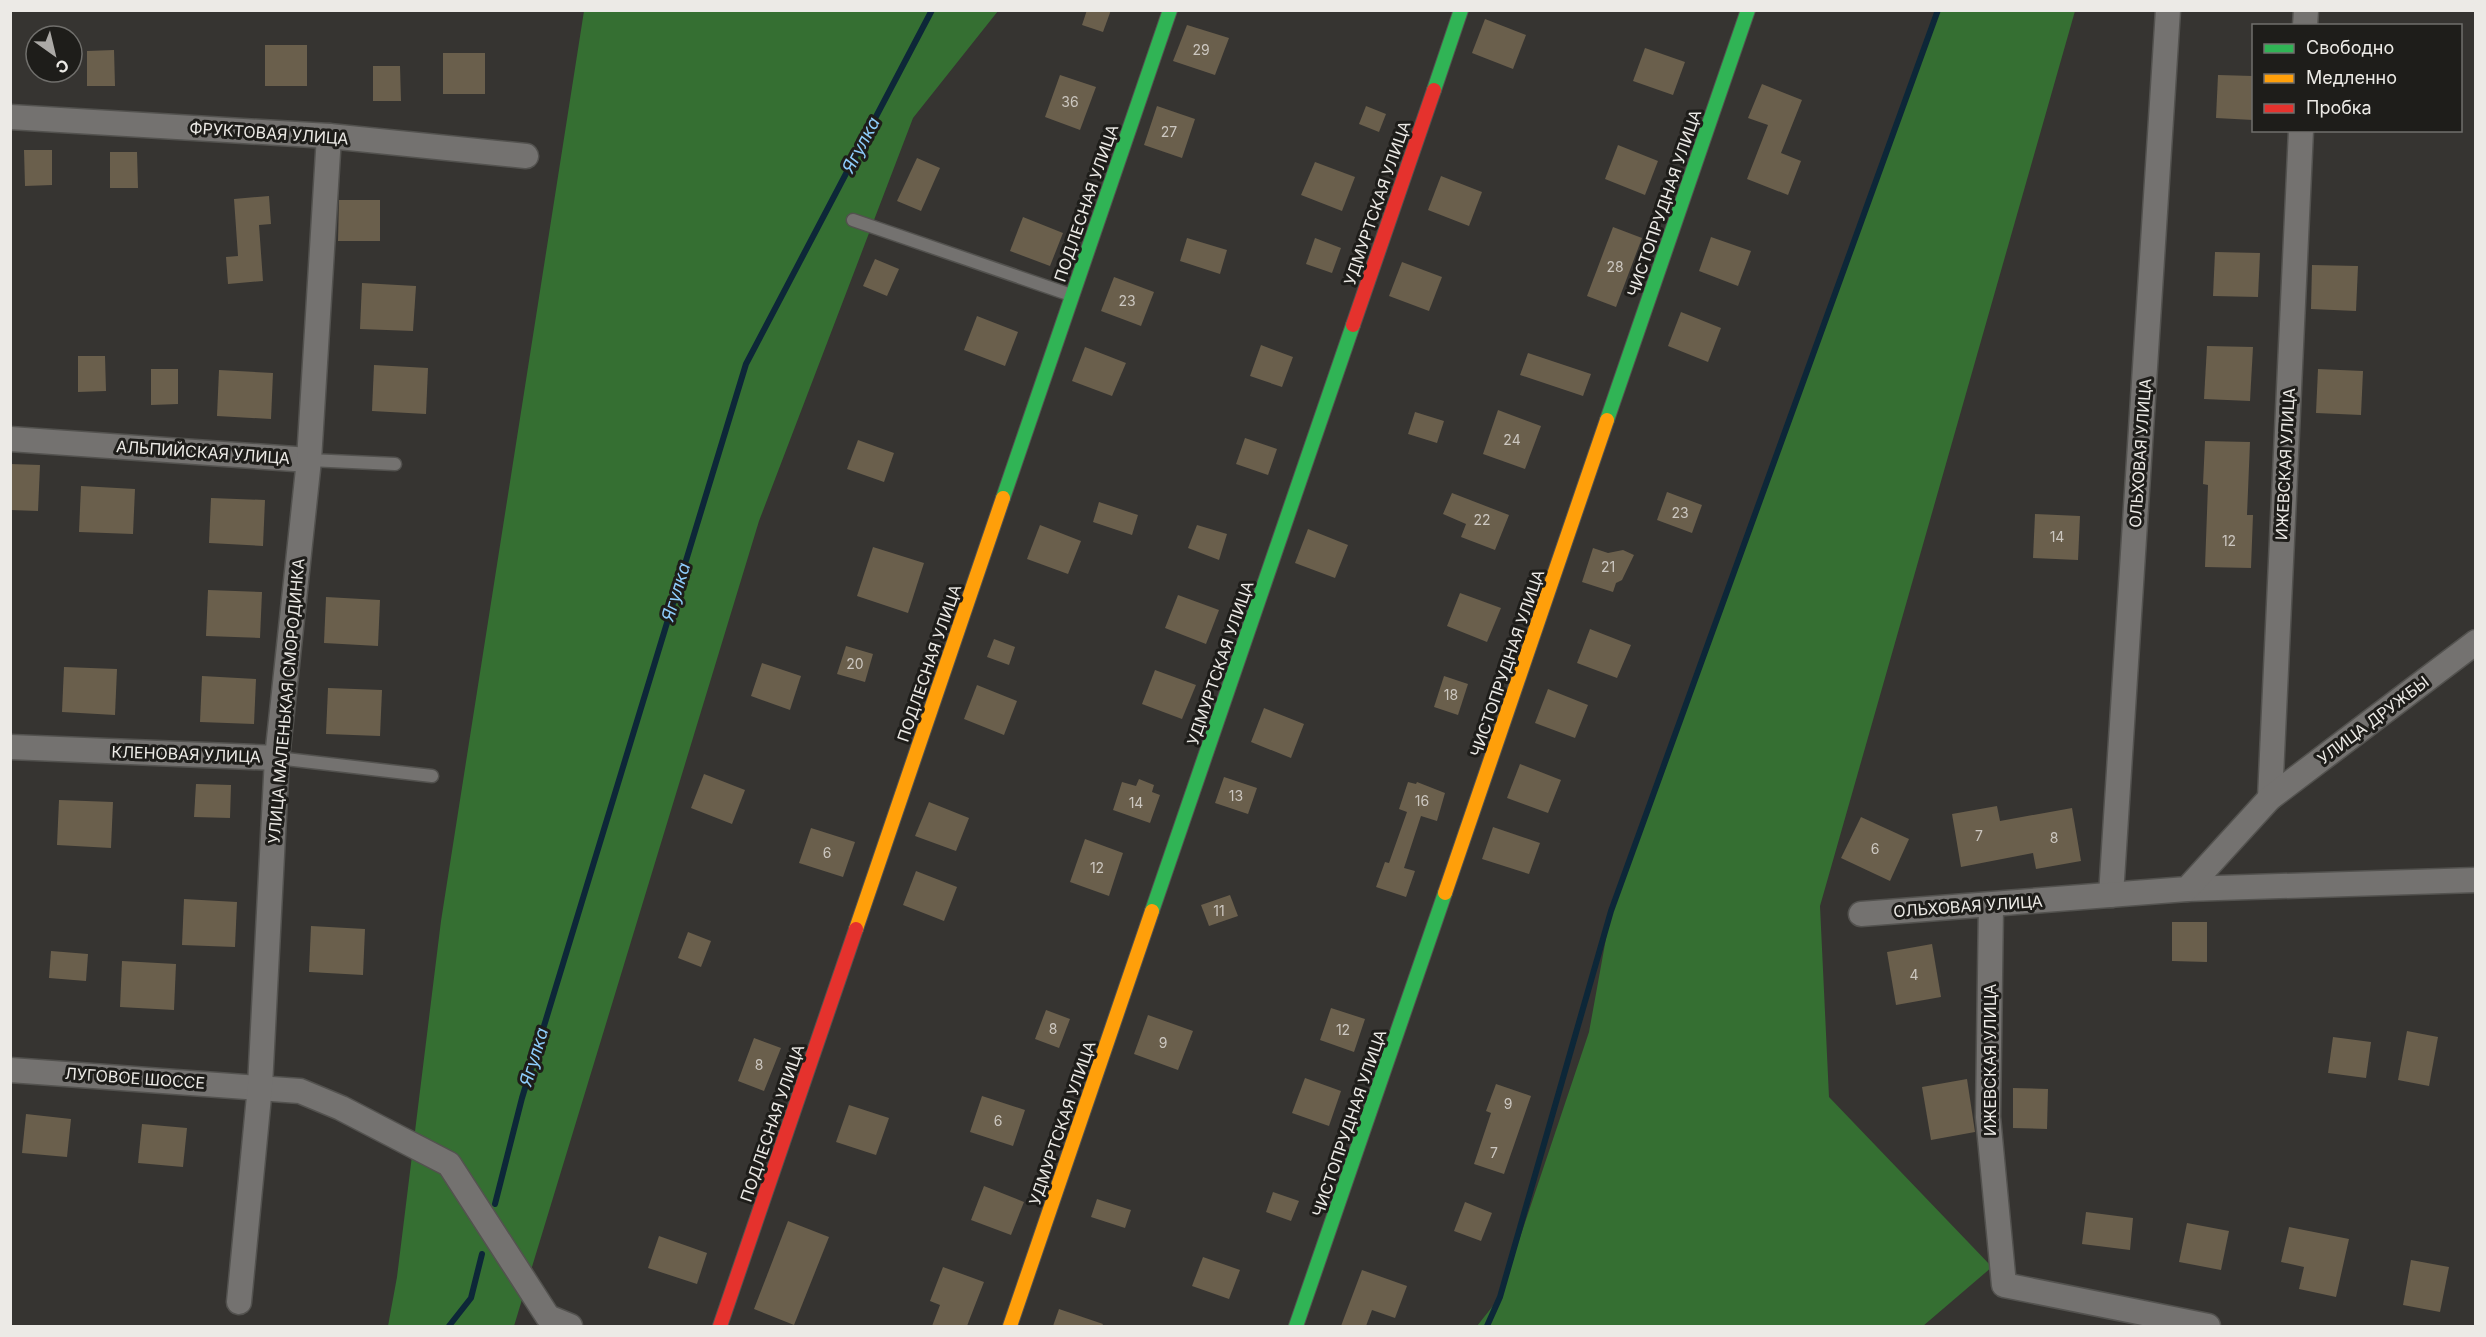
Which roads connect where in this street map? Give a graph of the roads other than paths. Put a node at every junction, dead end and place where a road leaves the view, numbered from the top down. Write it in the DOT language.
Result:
graph roads {
  1 [pos="1170,10"];
  2 [pos="1461,10"];
  3 [pos="1748,10"];
  4 [pos="2168,10"];
  5 [pos="10,117"];
  6 [pos="2301,132"];
  7 [pos="329,136"];
  8 [pos="526,156"];
  9 [pos="853,220"];
  10 [pos="1072,296"];
  11 [pos="10,439"];
  12 [pos="309,460"];
  13 [pos="395,464"];
  14 [pos="2475,642"];
  15 [pos="10,747"];
  16 [pos="277,758"];
  17 [pos="432,777"];
  18 [pos="2270,798"];
  19 [pos="2475,880"];
  20 [pos="2187,889"];
  21 [pos="2111,895"];
  22 [pos="1991,905"];
  23 [pos="1862,914"];
  24 [pos="10,1070"];
  25 [pos="260,1086"];
  26 [pos="239,1302"];
  27 [pos="559,1322"];
  28 [pos="720,1326"];
  29 [pos="1010,1326"];
  30 [pos="1296,1326"];
  31 [pos="2208,1326"];
  1 -- 10 [label="street, ПОДЛЕСНАЯ УЛИЦА"];
  2 -- 29 [label="street, УДМУРТСКАЯ УЛИЦА"];
  3 -- 30 [label="street, ЧИСТОПРУДНАЯ УЛИЦА"];
  4 -- 21 [label="street, ОЛЬХОВАЯ УЛИЦА"];
  5 -- 7 [label="street, ФРУКТОВАЯ УЛИЦА"];
  6 -- 18 [label="street, ИЖЕВСКАЯ УЛИЦА"];
  7 -- 8 [label="street, ФРУКТОВАЯ УЛИЦА"];
  7 -- 12 [label="street, УЛИЦА МАЛЕНЬКАЯ СМОРОДИНКА"];
  9 -- 10 [label="lane"];
  10 -- 28 [label="street, ПОДЛЕСНАЯ УЛИЦА"];
  11 -- 12 [label="street, АЛЬПИЙСКАЯ УЛИЦА"];
  12 -- 13 [label="lane, АЛЬПИЙСКАЯ УЛИЦА"];
  12 -- 16 [label="street, УЛИЦА МАЛЕНЬКАЯ СМОРОДИНКА"];
  14 -- 18 [label="street, УЛИЦА ДРУЖБЫ"];
  15 -- 16 [label="street, КЛЕНОВАЯ УЛИЦА"];
  16 -- 17 [label="lane, КЛЕНОВАЯ УЛИЦА"];
  16 -- 25 [label="street, УЛИЦА МАЛЕНЬКАЯ СМОРОДИНКА"];
  18 -- 20 [label="street"];
  19 -- 20 [label="street, ОЛЬХОВАЯ УЛИЦА"];
  20 -- 21 [label="street, ОЛЬХОВАЯ УЛИЦА"];
  21 -- 22 [label="street, ОЛЬХОВАЯ УЛИЦА"];
  22 -- 23 [label="street, ОЛЬХОВАЯ УЛИЦА"];
  22 -- 31 [label="street, ИЖЕВСКАЯ УЛИЦА"];
  24 -- 25 [label="street, ЛУГОВОЕ ШОССЕ"];
  25 -- 26 [label="street, УЛИЦА МАЛЕНЬКАЯ СМОРОДИНКА"];
  25 -- 27 [label="street, ЛУГОВОЕ ШОССЕ"];
}
